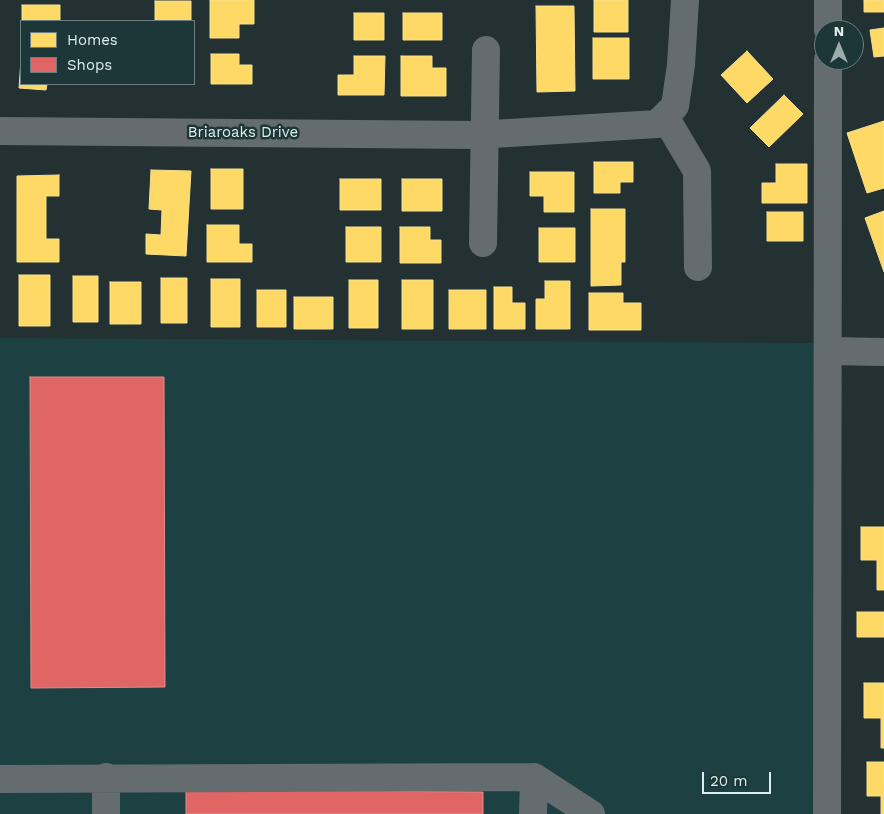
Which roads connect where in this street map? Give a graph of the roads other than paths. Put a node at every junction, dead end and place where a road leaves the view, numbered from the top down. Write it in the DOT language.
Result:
graph roads {
  1 [pos="686,0"];
  2 [pos="828,0"];
  3 [pos="828,20"];
  4 [pos="486,50"];
  5 [pos="828,70"];
  6 [pos="664,117"];
  7 [pos="0,131"];
  8 [pos="486,134"];
  9 [pos="483,243"];
  10 [pos="698,267"];
  11 [pos="828,351"];
  12 [pos="884,352"];
  13 [pos="106,777"];
  14 [pos="534,777"];
  15 [pos="0,779"];
  16 [pos="106,814"];
  17 [pos="533,814"];
  18 [pos="591,814"];
  19 [pos="827,814"];
  1 -- 6 [label="street"];
  2 -- 3 [label="street"];
  4 -- 8 [label="street"];
  5 -- 11 [label="street"];
  6 -- 8 [label="street, Briaroaks Drive"];
  6 -- 10 [label="street"];
  7 -- 8 [label="street, Briaroaks Drive"];
  8 -- 9 [label="street"];
  11 -- 12 [label="street"];
  11 -- 19 [label="street"];
  13 -- 14 [label="street"];
  13 -- 15 [label="street"];
  13 -- 16 [label="street"];
  14 -- 17 [label="street"];
  14 -- 18 [label="street"];
}
